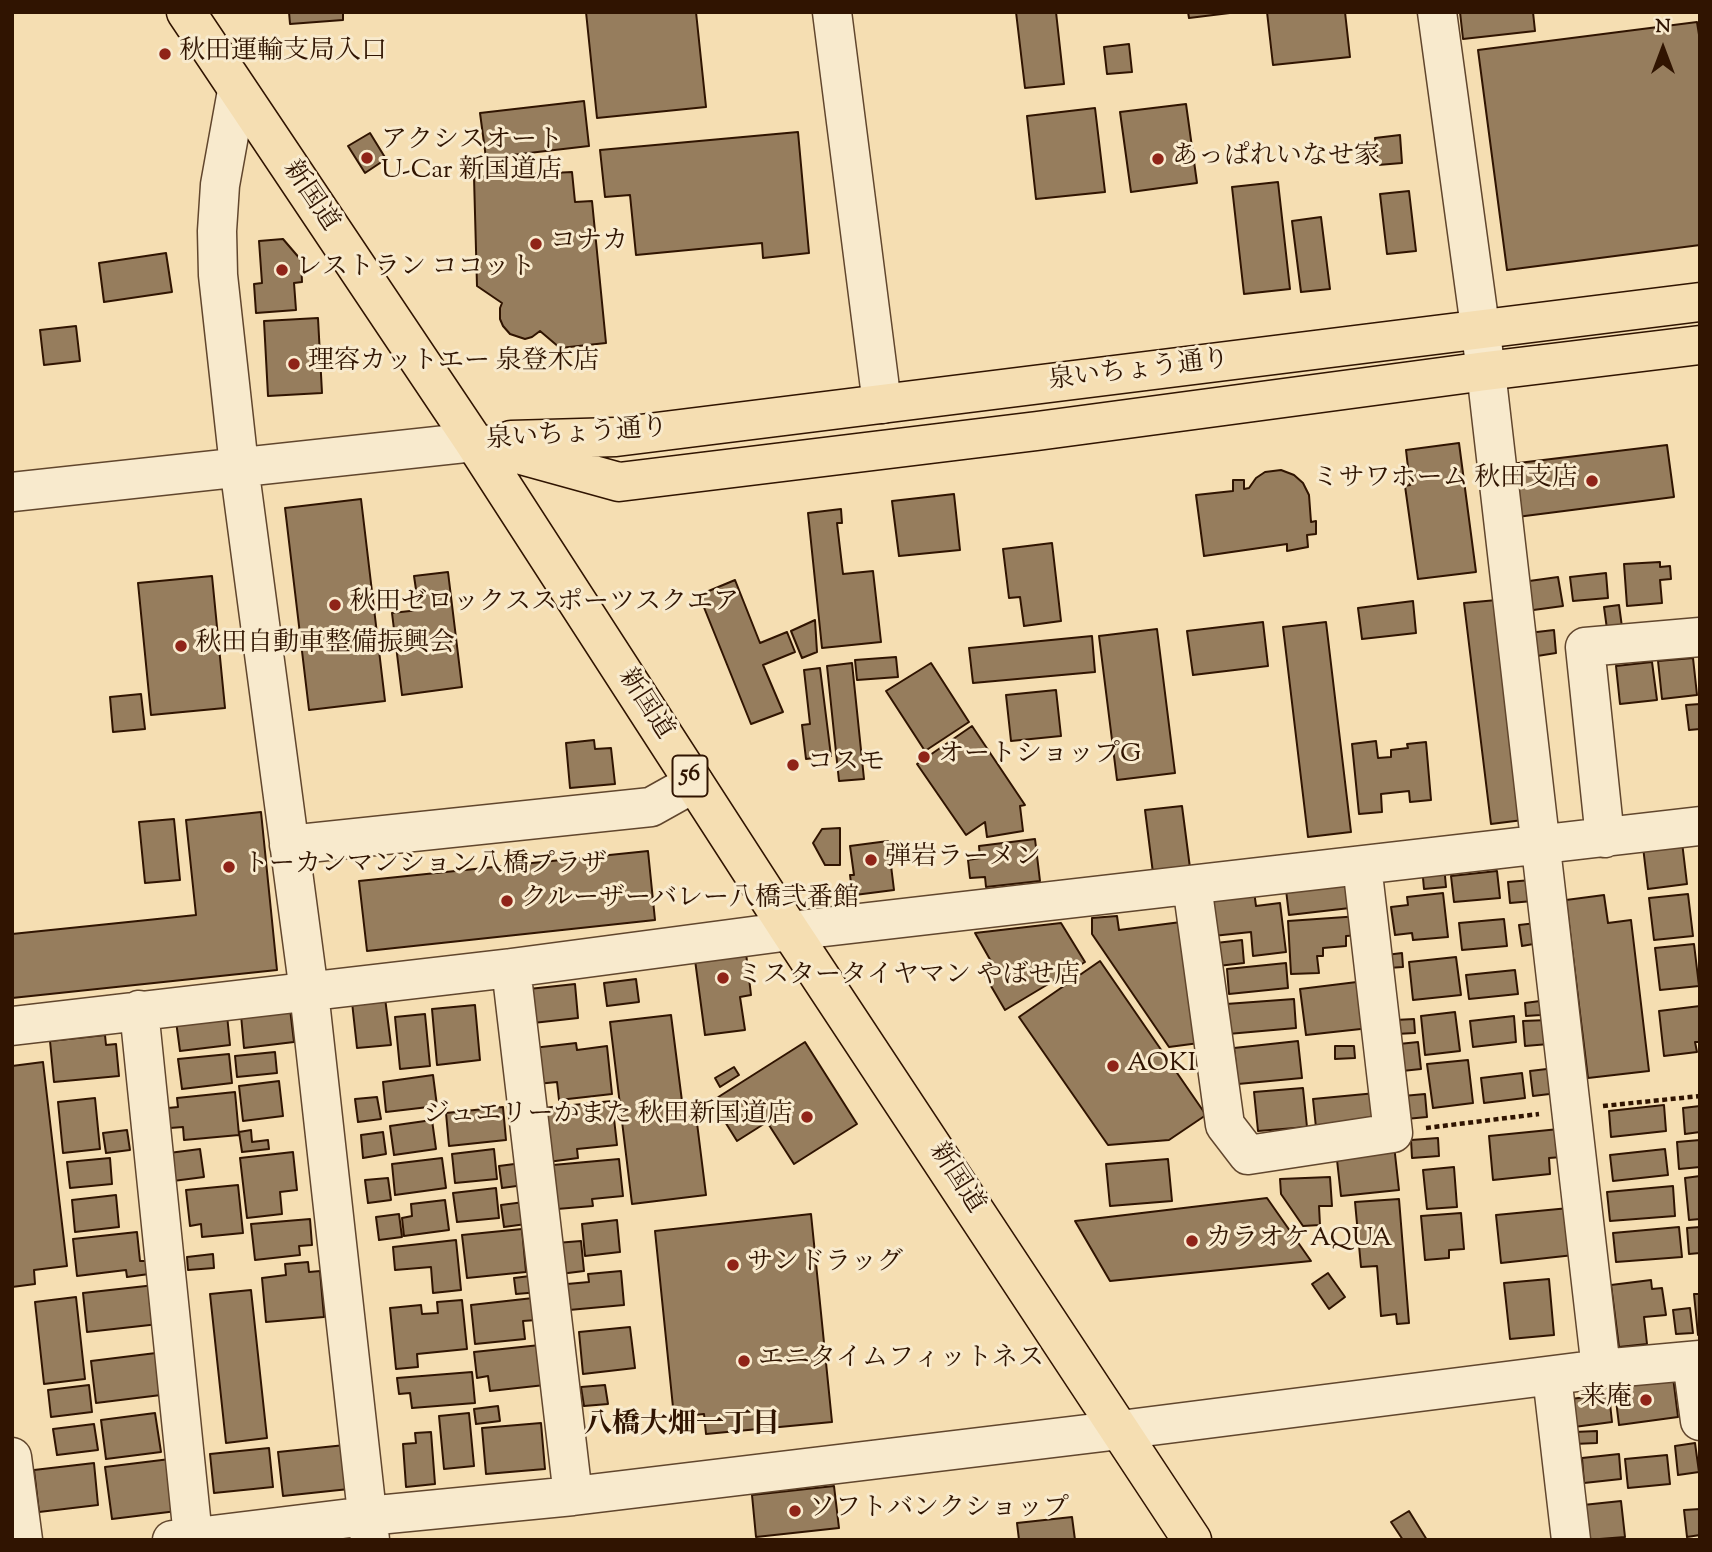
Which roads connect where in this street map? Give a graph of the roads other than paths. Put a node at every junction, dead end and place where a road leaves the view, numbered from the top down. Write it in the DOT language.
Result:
graph roads {
  1 [pos="186,12"];
  2 [pos="832,12"];
  3 [pos="1437,12"];
  4 [pos="237,91"];
  5 [pos="1700,302"];
  6 [pos="1480,330"];
  7 [pos="1700,345"];
  8 [pos="1486,371"];
  9 [pos="882,404"];
  10 [pos="474,442"];
  11 [pos="239,466"];
  12 [pos="12,492"];
  13 [pos="1700,637"];
  14 [pos="694,783"];
  15 [pos="1700,827"];
  16 [pos="1605,838"];
  17 [pos="289,845"];
  18 [pos="1542,845"];
  19 [pos="1363,865"];
  20 [pos="1192,885"];
  21 [pos="790,931"];
  22 [pos="511,968"];
  23 [pos="309,992"];
  24 [pos="139,1010"];
  25 [pos="12,1026"];
  26 [pos="1696,1360"];
  27 [pos="1601,1369"];
  28 [pos="1552,1376"];
  29 [pos="1700,1421"];
  30 [pos="1120,1430"];
  31 [pos="12,1457"];
  32 [pos="573,1496"];
  33 [pos="369,1528"];
  34 [pos="182,1538"];
  35 [pos="23,1540"];
  36 [pos="1192,1540"];
  37 [pos="1571,1540"];
  1 -- 4 [label="main road, 新国道 / 56"];
  2 -- 9 [label="street"];
  3 -- 6 [label="street"];
  4 -- 10 [label="main road, 新国道 / 56"];
  4 -- 11 [label="street"];
  5 -- 6 [label="main road, 泉いちょう通り"];
  6 -- 8 [label="street"];
  6 -- 9 [label="main road, 泉いちょう通り"];
  7 -- 8 [label="main road, 泉いちょう通り"];
  8 -- 10 [label="main road, 泉いちょう通り"];
  8 -- 18 [label="street"];
  9 -- 10 [label="main road, 泉いちょう通り"];
  10 -- 11 [label="street"];
  10 -- 14 [label="main road, 新国道 / 56"];
  11 -- 12 [label="street"];
  11 -- 17 [label="street"];
  13 -- 16 [label="street"];
  14 -- 17 [label="street"];
  14 -- 21 [label="main road, 新国道 / 56"];
  15 -- 16 [label="street"];
  16 -- 18 [label="street"];
  17 -- 23 [label="street"];
  18 -- 19 [label="street"];
  18 -- 27 [label="street"];
  19 -- 20 [label="street"];
  19 -- 20 [label="street"];
  20 -- 21 [label="street"];
  21 -- 22 [label="street"];
  21 -- 30 [label="main road, 新国道 / 56"];
  22 -- 23 [label="street"];
  22 -- 32 [label="street"];
  23 -- 24 [label="street"];
  23 -- 33 [label="street"];
  24 -- 25 [label="street"];
  24 -- 34 [label="street"];
  26 -- 27 [label="street"];
  26 -- 29 [label="street"];
  27 -- 28 [label="street"];
  28 -- 30 [label="street"];
  28 -- 37 [label="street"];
  30 -- 32 [label="street"];
  30 -- 36 [label="main road, 新国道 / 56"];
  31 -- 35 [label="street"];
  32 -- 33 [label="street"];
  33 -- 34 [label="street"];
}
